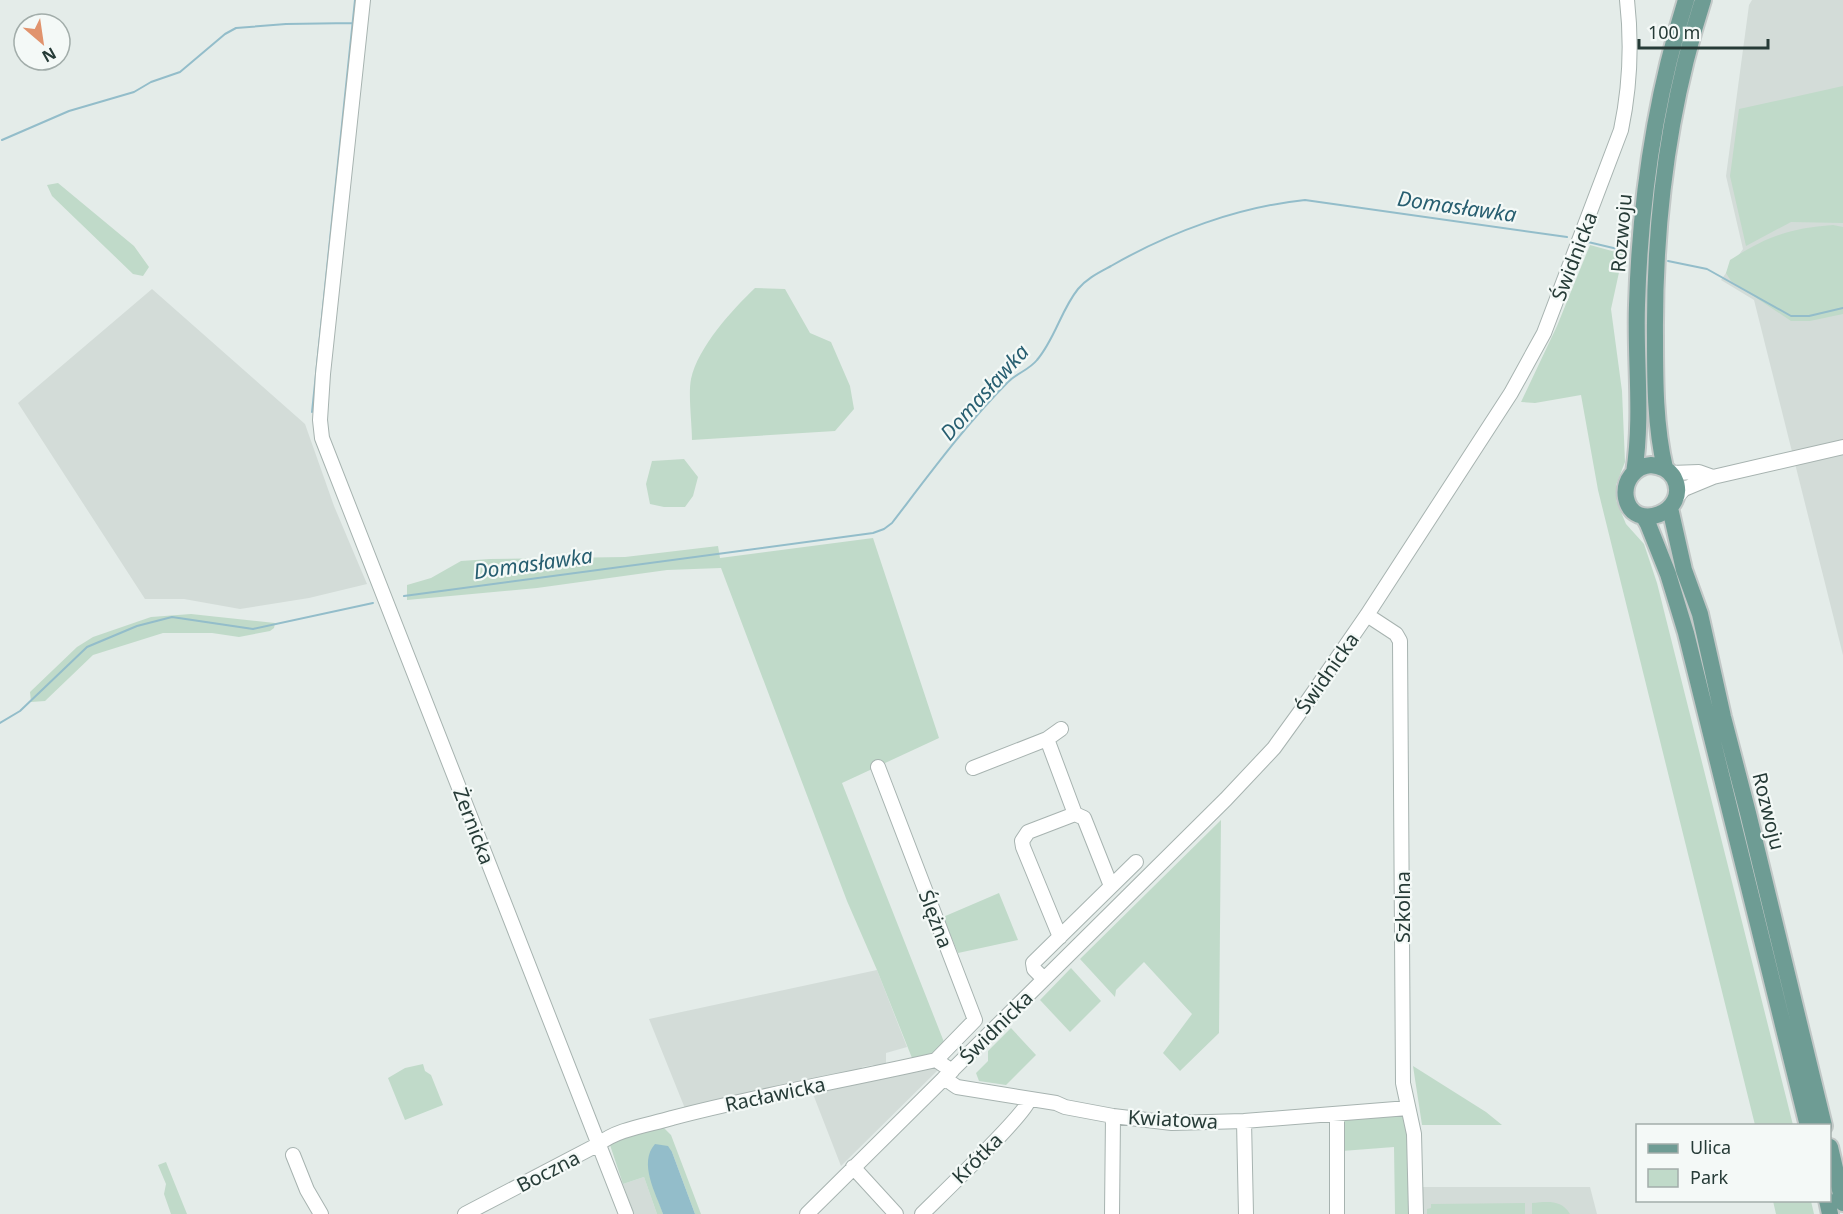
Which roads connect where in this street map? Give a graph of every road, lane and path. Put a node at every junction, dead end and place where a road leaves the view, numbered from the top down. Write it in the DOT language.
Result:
graph roads {
  1 [pos="363,0"];
  2 [pos="1627,0"];
  3 [pos="1686,0"];
  4 [pos="1703,0"];
  5 [pos="1843,447"];
  6 [pos="1668,471"];
  7 [pos="1634,472"];
  8 [pos="1713,477"];
  9 [pos="1673,503"];
  10 [pos="1644,517"];
  11 [pos="1367,615"];
  12 [pos="1061,729"];
  13 [pos="1047,739"];
  14 [pos="878,767"];
  15 [pos="974,768"];
  16 [pos="1075,814"];
  17 [pos="1136,862"];
  18 [pos="1111,886"];
  19 [pos="1060,937"];
  20 [pos="1044,979"];
  21 [pos="936,1060"];
  22 [pos="948,1074"];
  23 [pos="1029,1100"];
  24 [pos="1408,1108"];
  25 [pos="1337,1114"];
  26 [pos="1113,1116"];
  27 [pos="1244,1121"];
  28 [pos="1808,1124"];
  29 [pos="1824,1124"];
  30 [pos="599,1144"];
  31 [pos="1831,1151"];
  32 [pos="293,1155"];
  33 [pos="853,1167"];
  34 [pos="1843,1203"];
  35 [pos="321,1214"];
  36 [pos="465,1214"];
  37 [pos="626,1214"];
  38 [pos="807,1214"];
  39 [pos="896,1214"];
  40 [pos="922,1214"];
  41 [pos="1112,1214"];
  42 [pos="1246,1214"];
  43 [pos="1338,1214"];
  44 [pos="1416,1214"];
  1 -- 30 [label="street, Żernicka"];
  2 -- 11 [label="street, Świdnicka"];
  3 -- 7 [label="main road, Rozwoju"];
  4 -- 6 [label="main road, Rozwoju"];
  5 -- 8 [label="street"];
  6 -- 7 [label="main road"];
  6 -- 8 [label="street"];
  6 -- 9 [label="main road"];
  7 -- 10 [label="main road"];
  8 -- 9 [label="street"];
  9 -- 10 [label="main road"];
  9 -- 29 [label="main road, Rozwoju"];
  10 -- 28 [label="main road, Rozwoju"];
  11 -- 20 [label="street, Świdnicka"];
  11 -- 24 [label="street, Szkolna"];
  12 -- 13 [label="street"];
  13 -- 15 [label="street"];
  13 -- 16 [label="street"];
  14 -- 21 [label="street, Ślężna"];
  16 -- 18 [label="street"];
  16 -- 19 [label="street"];
  17 -- 18 [label="street"];
  18 -- 19 [label="street"];
  19 -- 20 [label="street"];
  20 -- 22 [label="street, Świdnicka"];
  21 -- 22 [label="street"];
  21 -- 30 [label="street, Racławicka"];
  22 -- 23 [label="street, Kwiatowa"];
  22 -- 33 [label="street, Świdnicka"];
  23 -- 26 [label="street, Kwiatowa"];
  23 -- 40 [label="street, Krótka"];
  24 -- 25 [label="street, Kwiatowa"];
  24 -- 44 [label="street, Szkolna"];
  25 -- 27 [label="street, Kwiatowa"];
  25 -- 43 [label="street"];
  26 -- 27 [label="street, Kwiatowa"];
  26 -- 41 [label="street"];
  27 -- 42 [label="street"];
  30 -- 36 [label="street, Boczna"];
  30 -- 37 [label="street, Żernicka"];
  31 -- 34 [label="main road"];
  32 -- 35 [label="street"];
  33 -- 38 [label="street, Świdnicka"];
  33 -- 39 [label="street"];
}
